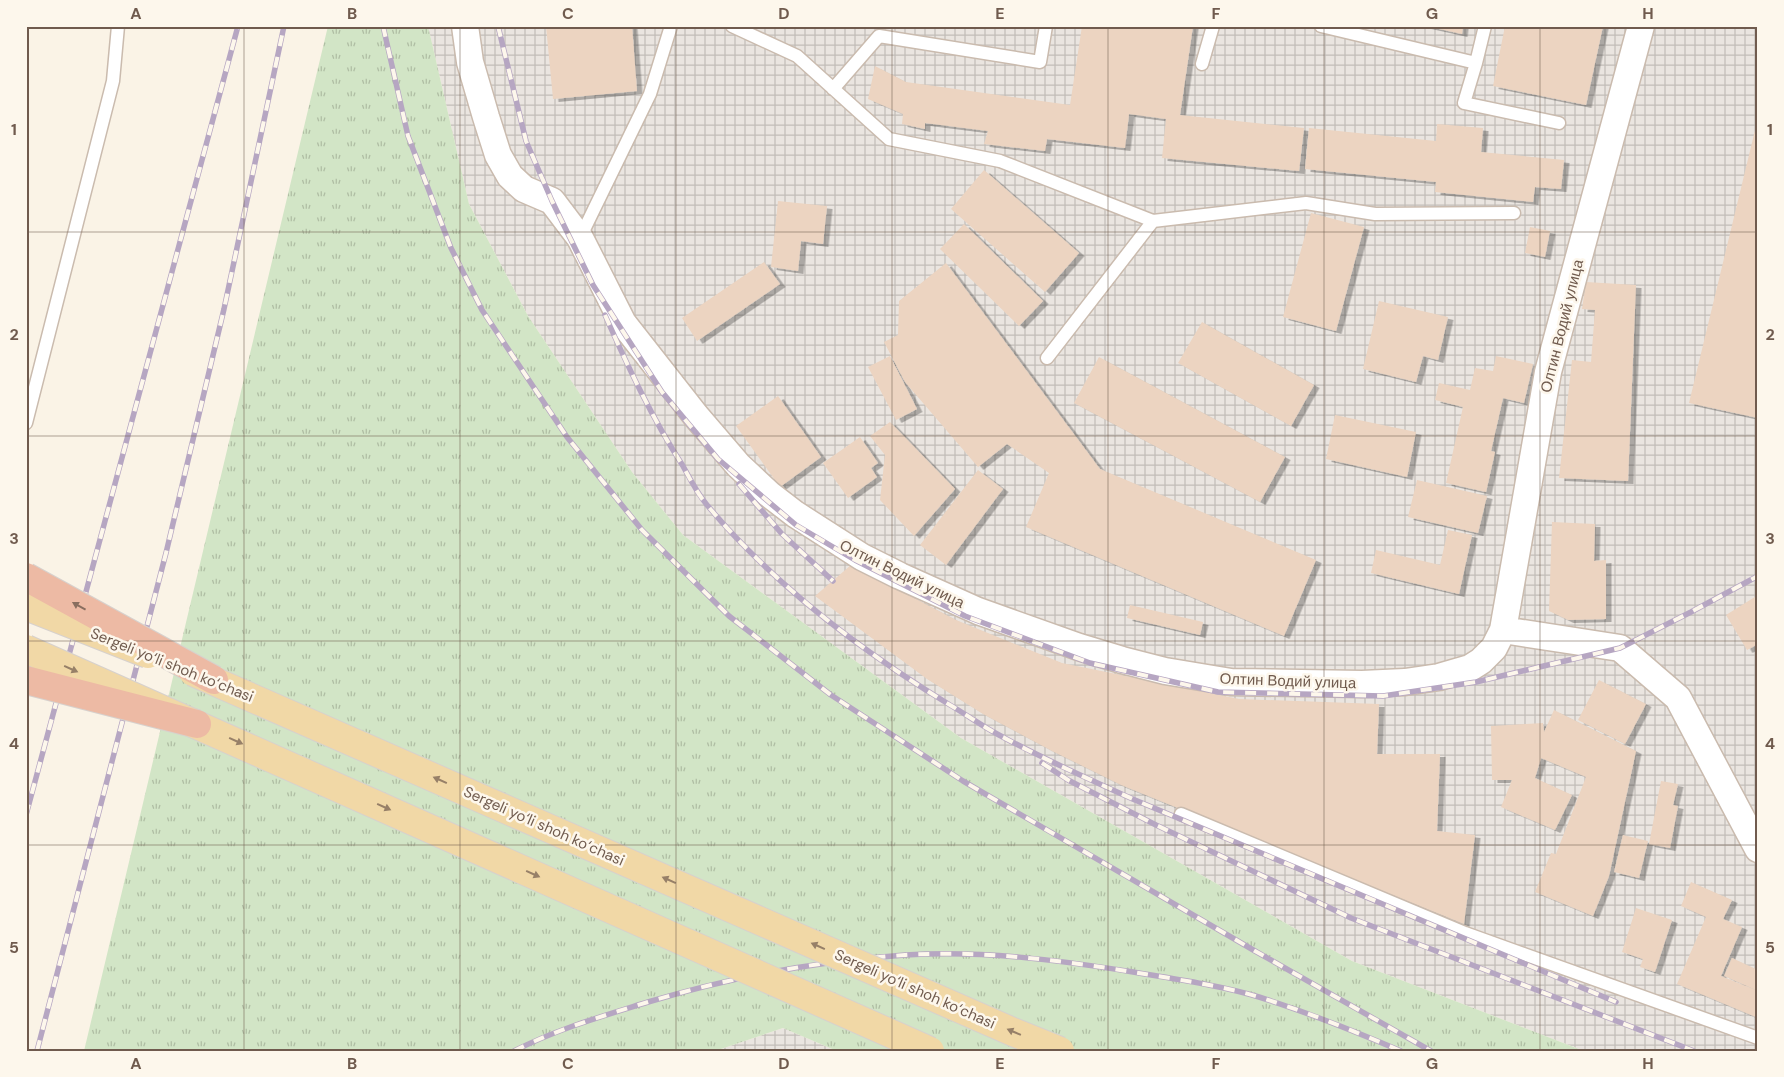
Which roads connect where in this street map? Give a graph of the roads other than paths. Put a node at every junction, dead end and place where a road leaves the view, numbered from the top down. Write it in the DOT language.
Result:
graph roads {
  1 [pos="118,26"];
  2 [pos="465,26"];
  3 [pos="671,26"];
  4 [pos="681,26"];
  5 [pos="732,26"];
  6 [pos="1046,26"];
  7 [pos="1213,26"];
  8 [pos="1321,26"];
  9 [pos="1485,26"];
  10 [pos="1642,26"];
  11 [pos="1476,63"];
  12 [pos="1202,64"];
  13 [pos="833,89"];
  14 [pos="1558,123"];
  15 [pos="1514,213"];
  16 [pos="1152,221"];
  17 [pos="580,238"];
  18 [pos="1047,358"];
  19 [pos="26,423"];
  20 [pos="26,577"];
  21 [pos="26,606"];
  22 [pos="1503,630"];
  23 [pos="26,649"];
  24 [pos="26,680"];
  25 [pos="214,680"];
  26 [pos="197,724"];
  27 [pos="1181,814"];
  28 [pos="1758,849"];
  29 [pos="1758,1038"];
  30 [pos="930,1051"];
  31 [pos="1060,1051"];
  1 -- 19 [label="lane"];
  2 -- 17 [label="street, Олтин Водий улица"];
  3 -- 4 [label="lane"];
  3 -- 17 [label="lane"];
  5 -- 13 [label="lane"];
  6 -- 13 [label="lane"];
  7 -- 12 [label="lane"];
  8 -- 11 [label="lane"];
  9 -- 11 [label="lane"];
  10 -- 22 [label="street, Олтин Водий улица"];
  11 -- 14 [label="lane"];
  13 -- 16 [label="lane"];
  15 -- 16 [label="lane"];
  16 -- 18 [label="lane"];
  17 -- 22 [label="street, Олтин Водий улица"];
  25 -- 20 [label="highway, one-way, bridge"];
  21 -- 25 [label="main road, Sergeli yo‘li shoh ko‘chasi, bridge"];
  22 -- 28 [label="street"];
  23 -- 26 [label="main road, one-way, bridge"];
  24 -- 26 [label="highway, bridge"];
  31 -- 25 [label="main road, Sergeli yo‘li shoh ko‘chasi, one-way, bridge"];
  26 -- 30 [label="main road, one-way, bridge"];
  27 -- 29 [label="lane"];
}
